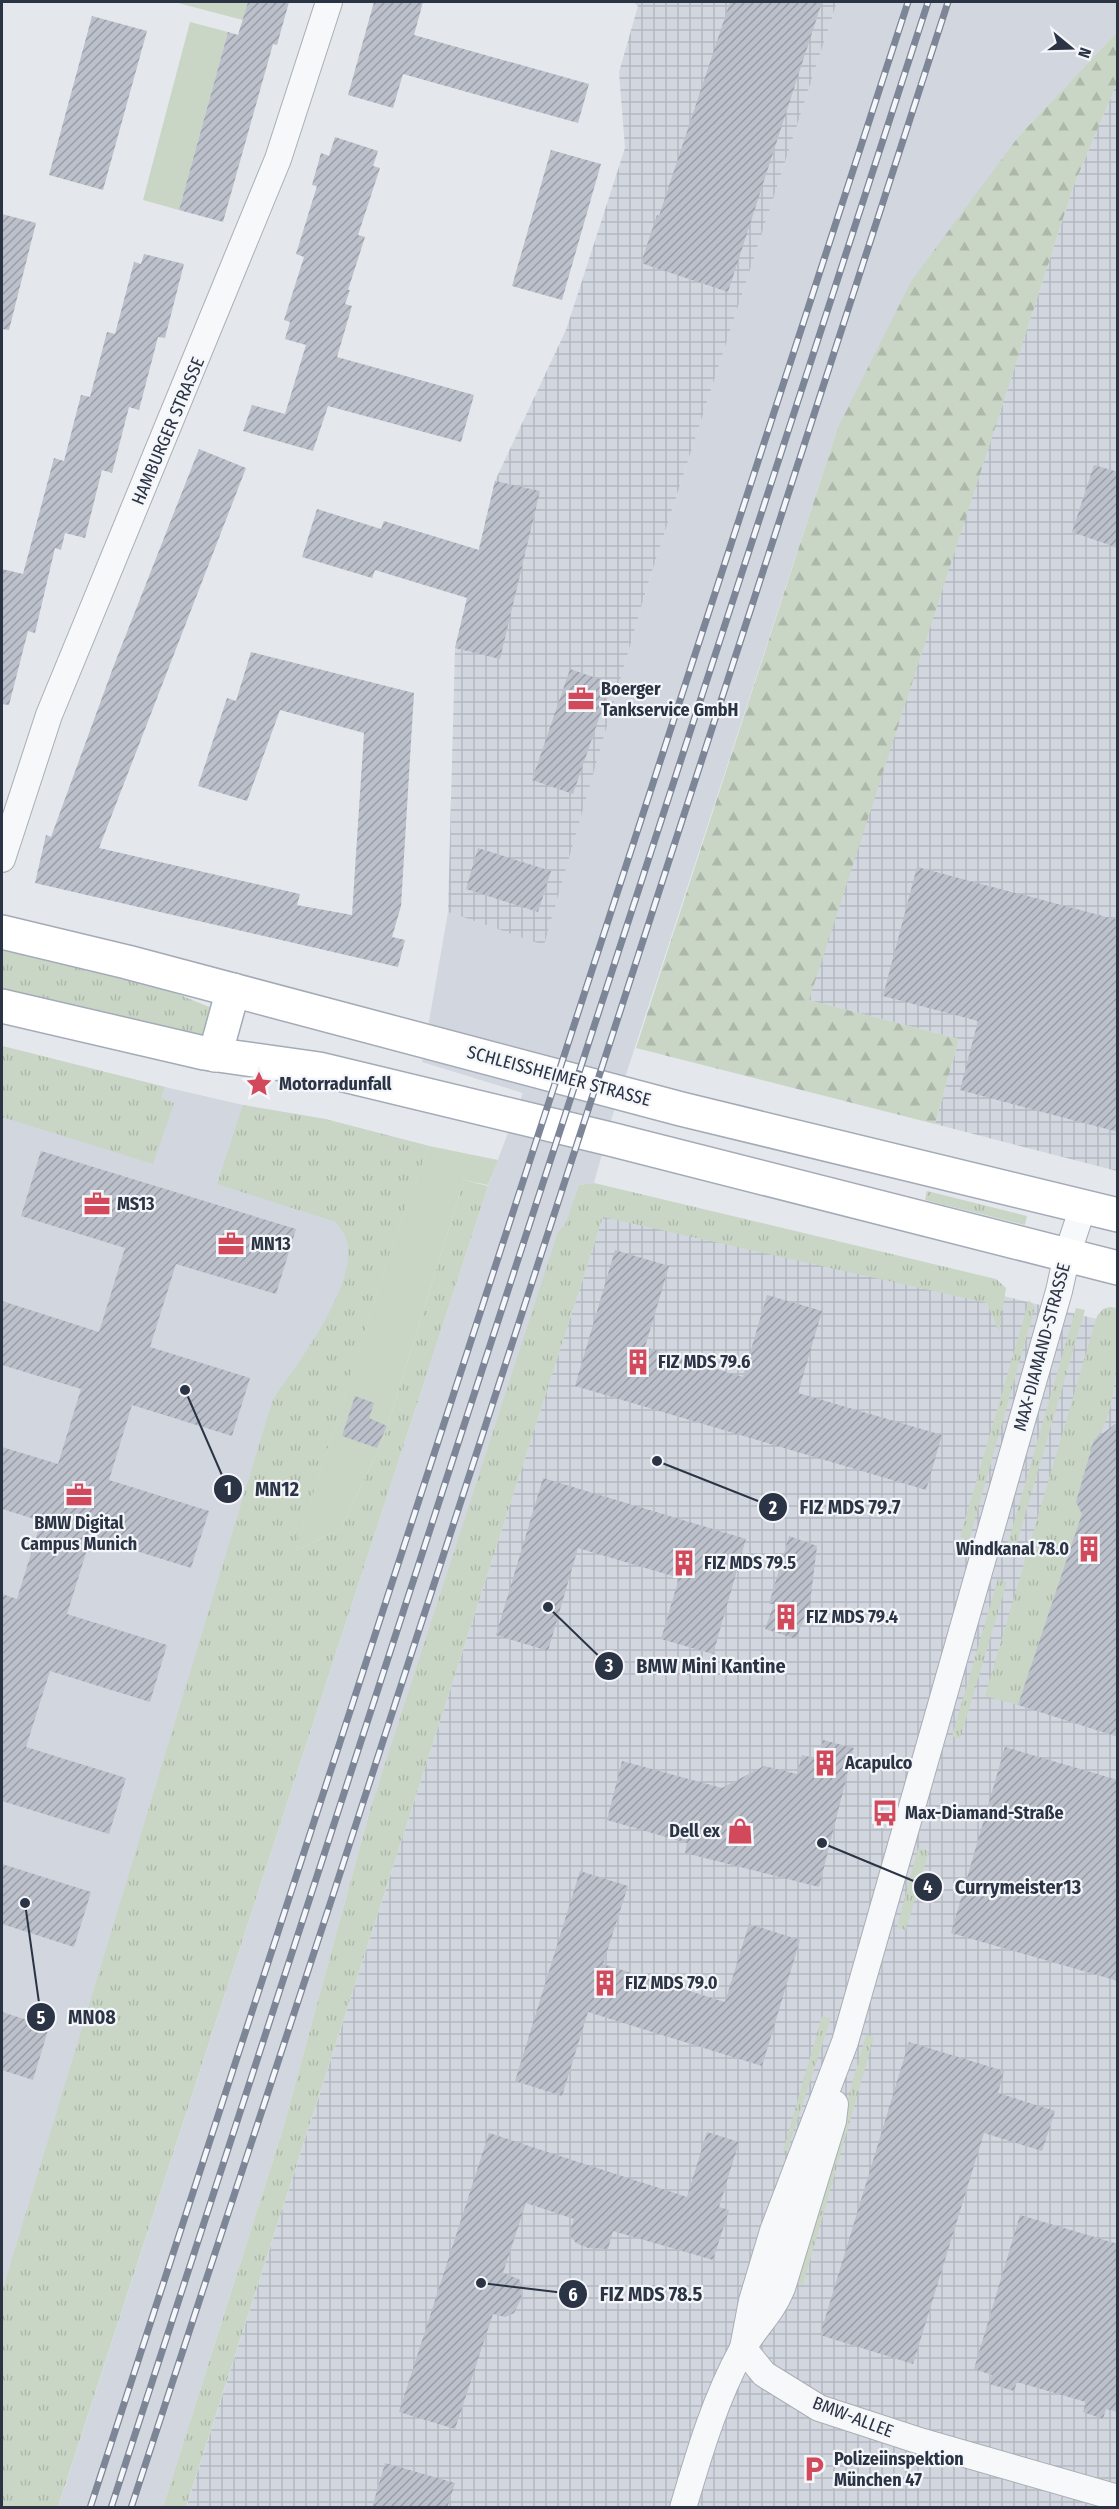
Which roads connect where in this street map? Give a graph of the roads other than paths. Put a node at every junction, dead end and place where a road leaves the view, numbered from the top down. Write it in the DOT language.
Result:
graph roads {
  1 [pos="329,2"];
  2 [pos="2,859"];
  3 [pos="2,932"];
  4 [pos="233,990"];
  5 [pos="2,1006"];
  6 [pos="215,1055"];
  7 [pos="1083,1207"];
  8 [pos="1118,1215"];
  9 [pos="1067,1255"];
  10 [pos="1118,1268"];
  11 [pos="743,2348"];
  12 [pos="1118,2498"];
  13 [pos="683,2508"];
  1 -- 2 [label="street, HAMBURGER STRASSE"];
  3 -- 4 [label="main road, SCHLEISSHEIMER STRASSE"];
  4 -- 6 [label="main road"];
  4 -- 7 [label="main road, SCHLEISSHEIMER STRASSE"];
  5 -- 6 [label="main road"];
  6 -- 9 [label="main road"];
  7 -- 8 [label="main road, SCHLEISSHEIMER STRASSE"];
  7 -- 9 [label="street, MAX-DIAMAND-STRASSE"];
  9 -- 10 [label="main road"];
  9 -- 11 [label="street, MAX-DIAMAND-STRASSE"];
  11 -- 12 [label="street, BMW-ALLEE"];
  11 -- 13 [label="street, MAX-DIAMAND-STRASSE"];
}
